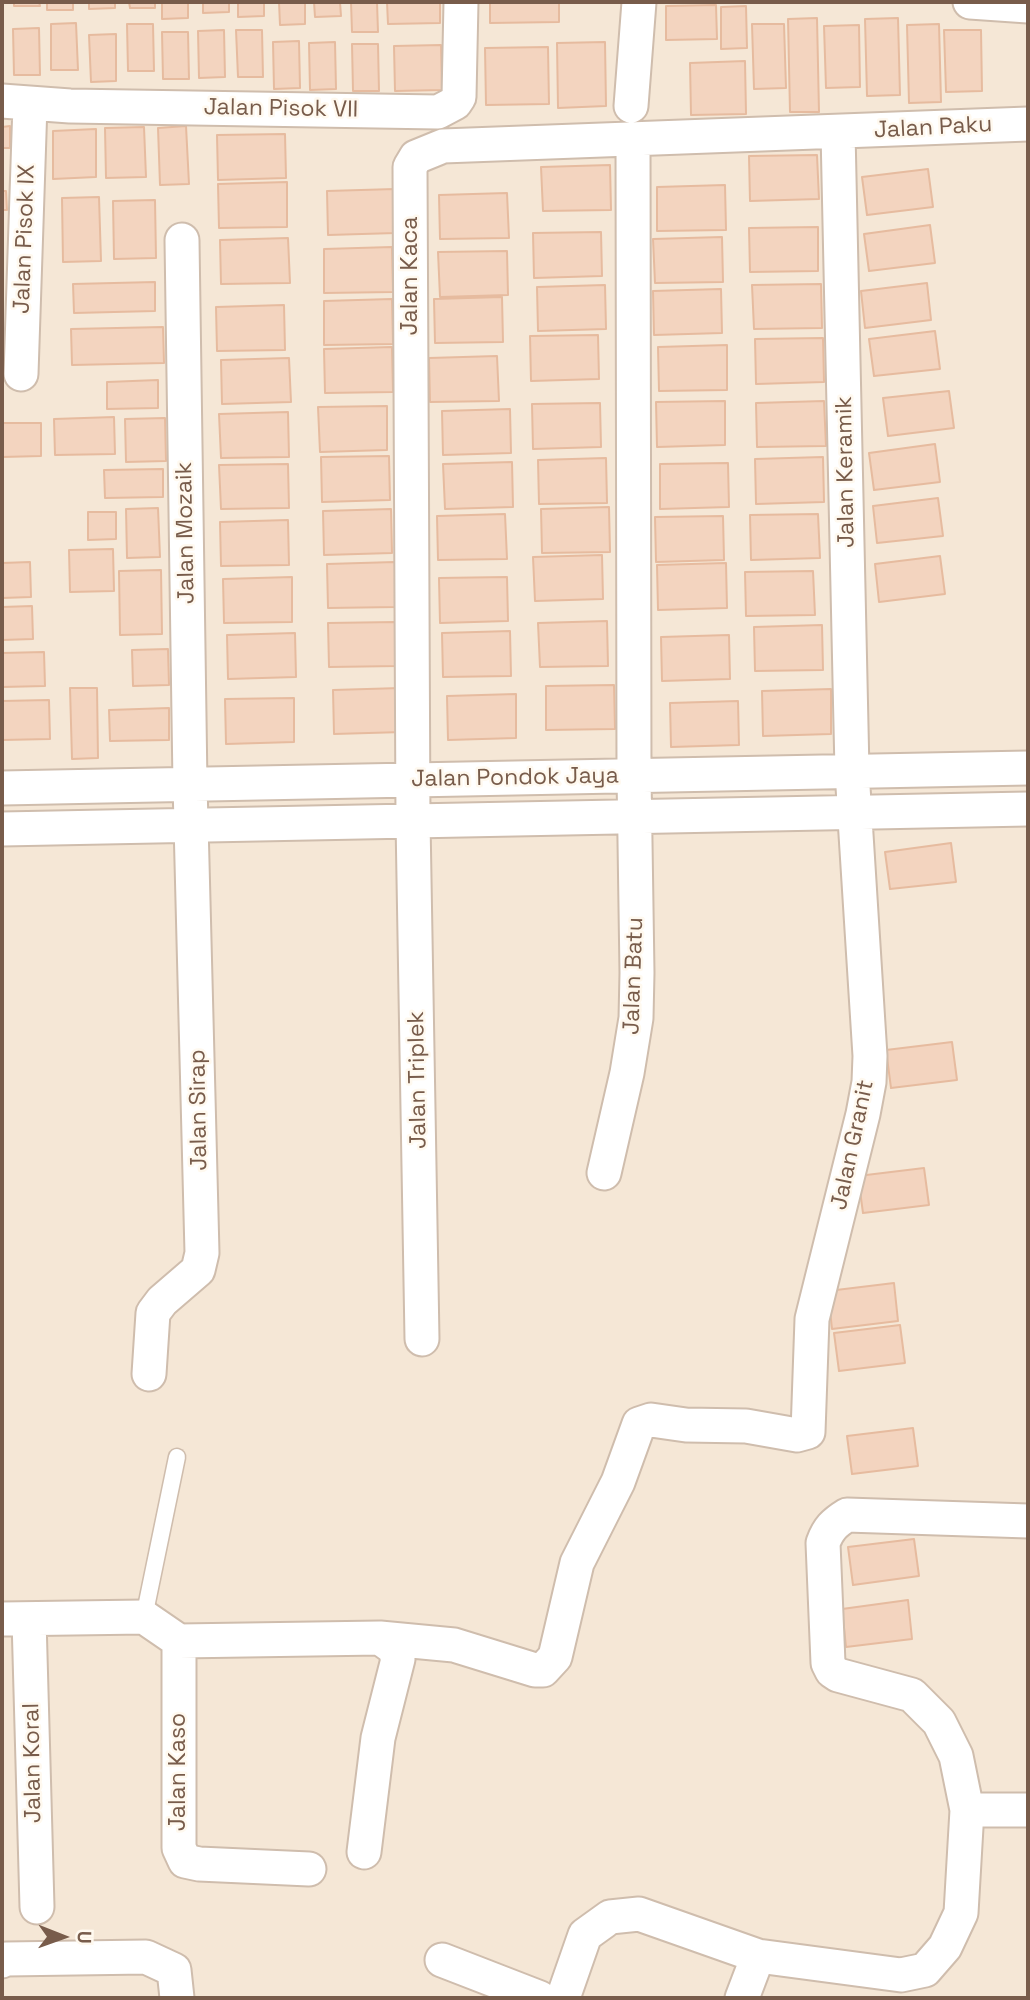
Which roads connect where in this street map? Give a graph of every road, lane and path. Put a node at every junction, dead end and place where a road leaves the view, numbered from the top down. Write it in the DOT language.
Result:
graph roads {
  1 [pos="461,2"];
  2 [pos="639,2"];
  3 [pos="970,2"];
  4 [pos="1028,6"];
  5 [pos="16,102"];
  6 [pos="631,106"];
  7 [pos="1028,124"];
  8 [pos="838,132"];
  9 [pos="633,139"];
  10 [pos="182,240"];
  11 [pos="21,374"];
  12 [pos="1028,768"];
  13 [pos="852,771"];
  14 [pos="634,776"];
  15 [pos="415,780"];
  16 [pos="190,784"];
  17 [pos="2,788"];
  18 [pos="1028,809"];
  19 [pos="856,812"];
  20 [pos="635,817"];
  21 [pos="414,821"];
  22 [pos="192,825"];
  23 [pos="2,829"];
  24 [pos="604,1173"];
  25 [pos="422,1339"];
  26 [pos="149,1374"];
  27 [pos="177,1457"];
  28 [pos="1028,1521"];
  29 [pos="144,1617"];
  30 [pos="16,1619"];
  31 [pos="380,1638"];
  32 [pos="179,1641"];
  33 [pos="967,1810"];
  34 [pos="1028,1810"];
  35 [pos="364,1852"];
  36 [pos="309,1869"];
  37 [pos="37,1907"];
  38 [pos="758,1956"];
  39 [pos="442,1960"];
  40 [pos="2,1961"];
  41 [pos="177,1998"];
  42 [pos="540,1998"];
  43 [pos="563,1998"];
  44 [pos="742,1998"];
  1 -- 5 [label="street, Jalan Pisok VII"];
  2 -- 6 [label="street"];
  3 -- 4 [label="street"];
  5 -- 11 [label="street, Jalan Pisok IX"];
  7 -- 8 [label="street, Jalan Paku"];
  8 -- 9 [label="street, Jalan Kaca"];
  8 -- 13 [label="street, Jalan Keramik"];
  9 -- 14 [label="street, Jalan Batu"];
  9 -- 15 [label="street, Jalan Kaca"];
  10 -- 16 [label="street, Jalan Mozaik"];
  12 -- 13 [label="street, Jalan Pondok Jaya"];
  13 -- 14 [label="street, Jalan Pondok Jaya"];
  13 -- 19 [label="street, Jalan Keramik"];
  14 -- 15 [label="street, Jalan Pondok Jaya"];
  14 -- 20 [label="street, Jalan Batu"];
  15 -- 16 [label="street, Jalan Pondok Jaya"];
  15 -- 21 [label="street, Jalan Kaca"];
  16 -- 17 [label="street, Jalan Pondok Jaya"];
  16 -- 22 [label="street, Jalan Mozaik"];
  18 -- 19 [label="street, Jalan Pondok Jaya"];
  19 -- 20 [label="street, Jalan Pondok Jaya"];
  19 -- 31 [label="street, Jalan Granit"];
  20 -- 21 [label="street, Jalan Pondok Jaya"];
  20 -- 24 [label="street, Jalan Batu"];
  21 -- 22 [label="street, Jalan Pondok Jaya"];
  21 -- 25 [label="street, Jalan Triplek"];
  22 -- 23 [label="street, Jalan Pondok Jaya"];
  22 -- 26 [label="street, Jalan Sirap"];
  27 -- 29 [label="lane"];
  28 -- 33 [label="street"];
  29 -- 30 [label="street"];
  29 -- 32 [label="street"];
  30 -- 37 [label="street, Jalan Koral"];
  31 -- 32 [label="street"];
  31 -- 35 [label="street"];
  32 -- 36 [label="street, Jalan Kaso"];
  33 -- 34 [label="street"];
  33 -- 38 [label="street"];
  38 -- 43 [label="street"];
  38 -- 44 [label="street"];
  39 -- 42 [label="street"];
  40 -- 41 [label="street"];
}
